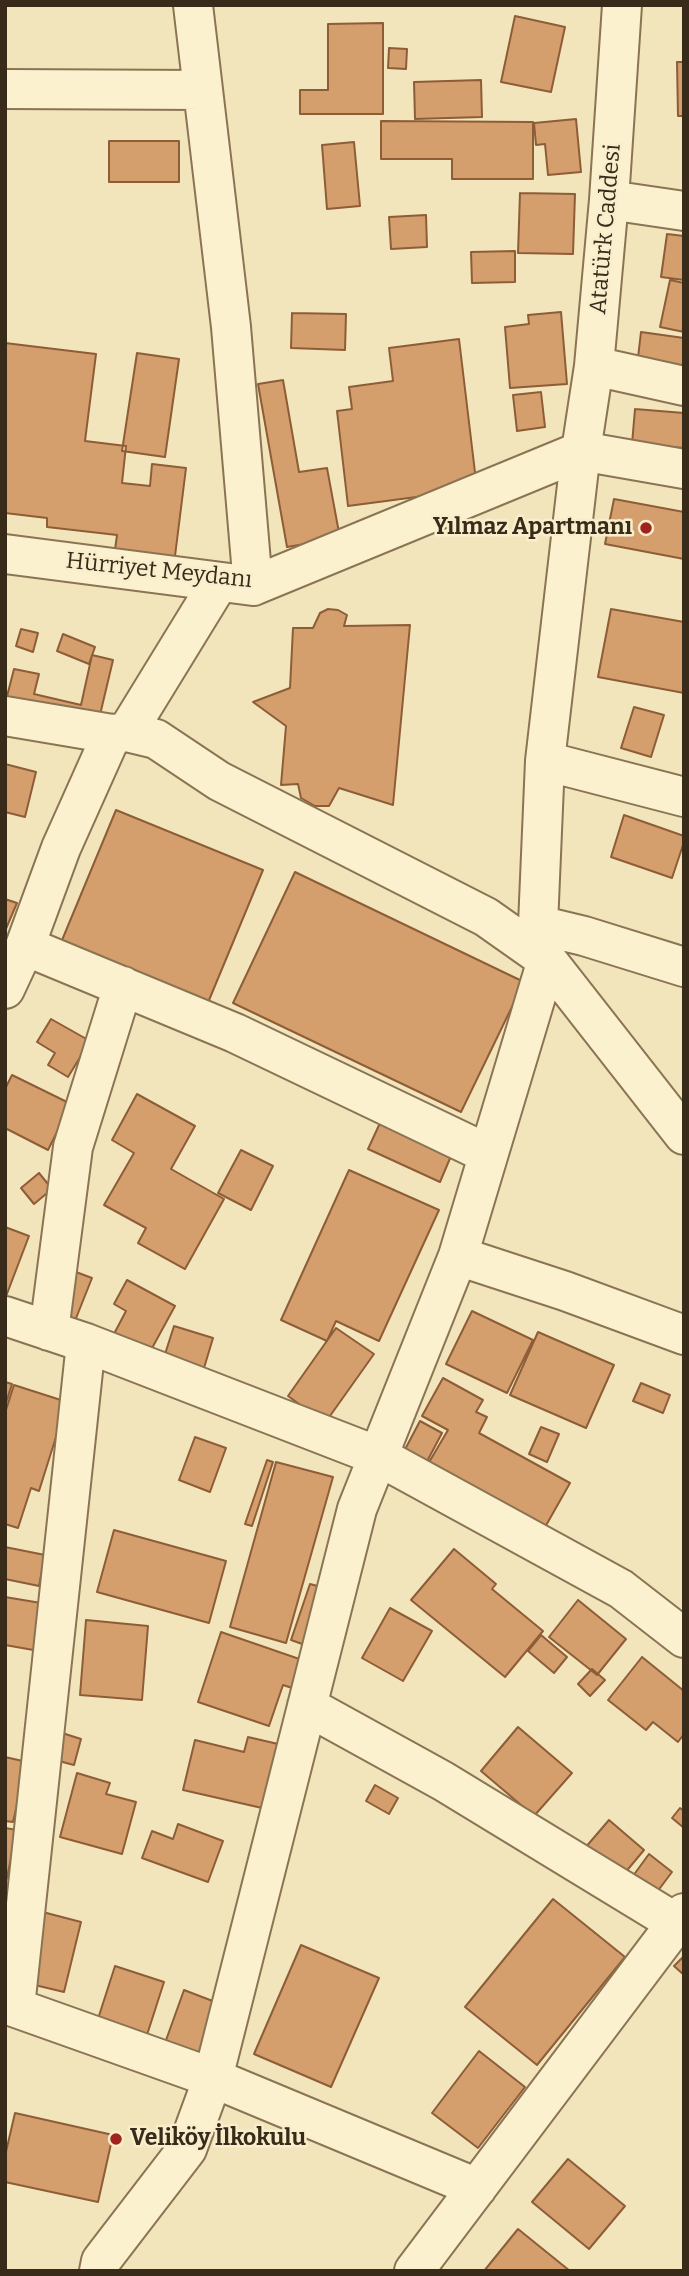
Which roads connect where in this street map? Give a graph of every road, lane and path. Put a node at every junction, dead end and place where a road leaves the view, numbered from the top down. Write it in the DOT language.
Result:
graph roads {
  1 [pos="193,5"];
  2 [pos="622,5"];
  3 [pos="5,89"];
  4 [pos="203,90"];
  5 [pos="609,200"];
  6 [pos="684,211"];
  7 [pos="594,366"];
  8 [pos="684,386"];
  9 [pos="581,451"];
  10 [pos="684,469"];
  11 [pos="5,554"];
  12 [pos="236,584"];
  13 [pos="5,716"];
  14 [pos="120,733"];
  15 [pos="545,761"];
  16 [pos="684,797"];
  17 [pos="542,942"];
  18 [pos="25,946"];
  19 [pos="684,967"];
  20 [pos="123,986"];
  21 [pos="5,989"];
  22 [pos="684,1135"];
  23 [pos="488,1154"];
  24 [pos="458,1256"];
  25 [pos="5,1316"];
  26 [pos="49,1331"];
  27 [pos="684,1335"];
  28 [pos="86,1343"];
  29 [pos="378,1457"];
  30 [pos="684,1638"];
  31 [pos="307,1706"];
  32 [pos="680,1918"];
  33 [pos="10,2006"];
  34 [pos="213,2078"];
  35 [pos="477,2188"];
  36 [pos="99,2271"];
  37 [pos="414,2271"];
  1 -- 4 [label="street"];
  2 -- 5 [label="street, Atatürk Caddesi"];
  3 -- 4 [label="street"];
  4 -- 12 [label="street"];
  5 -- 6 [label="street"];
  5 -- 7 [label="street, Atatürk Caddesi"];
  7 -- 8 [label="street"];
  7 -- 9 [label="street, Atatürk Caddesi"];
  9 -- 10 [label="street"];
  9 -- 12 [label="street, Hürriyet Meydanı"];
  9 -- 15 [label="street, Atatürk Caddesi"];
  11 -- 12 [label="street, Hürriyet Meydanı"];
  12 -- 14 [label="street"];
  13 -- 14 [label="street"];
  14 -- 17 [label="street"];
  14 -- 18 [label="street"];
  15 -- 16 [label="street"];
  15 -- 17 [label="street, Atatürk Caddesi"];
  17 -- 19 [label="street"];
  17 -- 22 [label="street"];
  17 -- 23 [label="street, Atatürk Caddesi"];
  18 -- 20 [label="street"];
  18 -- 21 [label="street"];
  20 -- 23 [label="street"];
  20 -- 26 [label="street"];
  23 -- 24 [label="street, Atatürk Caddesi"];
  24 -- 27 [label="street"];
  24 -- 29 [label="street, Atatürk Caddesi"];
  25 -- 26 [label="street"];
  26 -- 28 [label="street"];
  28 -- 29 [label="street"];
  28 -- 33 [label="street"];
  29 -- 30 [label="street"];
  29 -- 31 [label="street, Atatürk Caddesi"];
  31 -- 32 [label="street"];
  31 -- 34 [label="street, Atatürk Caddesi"];
  32 -- 35 [label="street"];
  33 -- 34 [label="street"];
  34 -- 35 [label="street"];
  34 -- 36 [label="street, Atatürk Caddesi"];
  35 -- 37 [label="street"];
}
